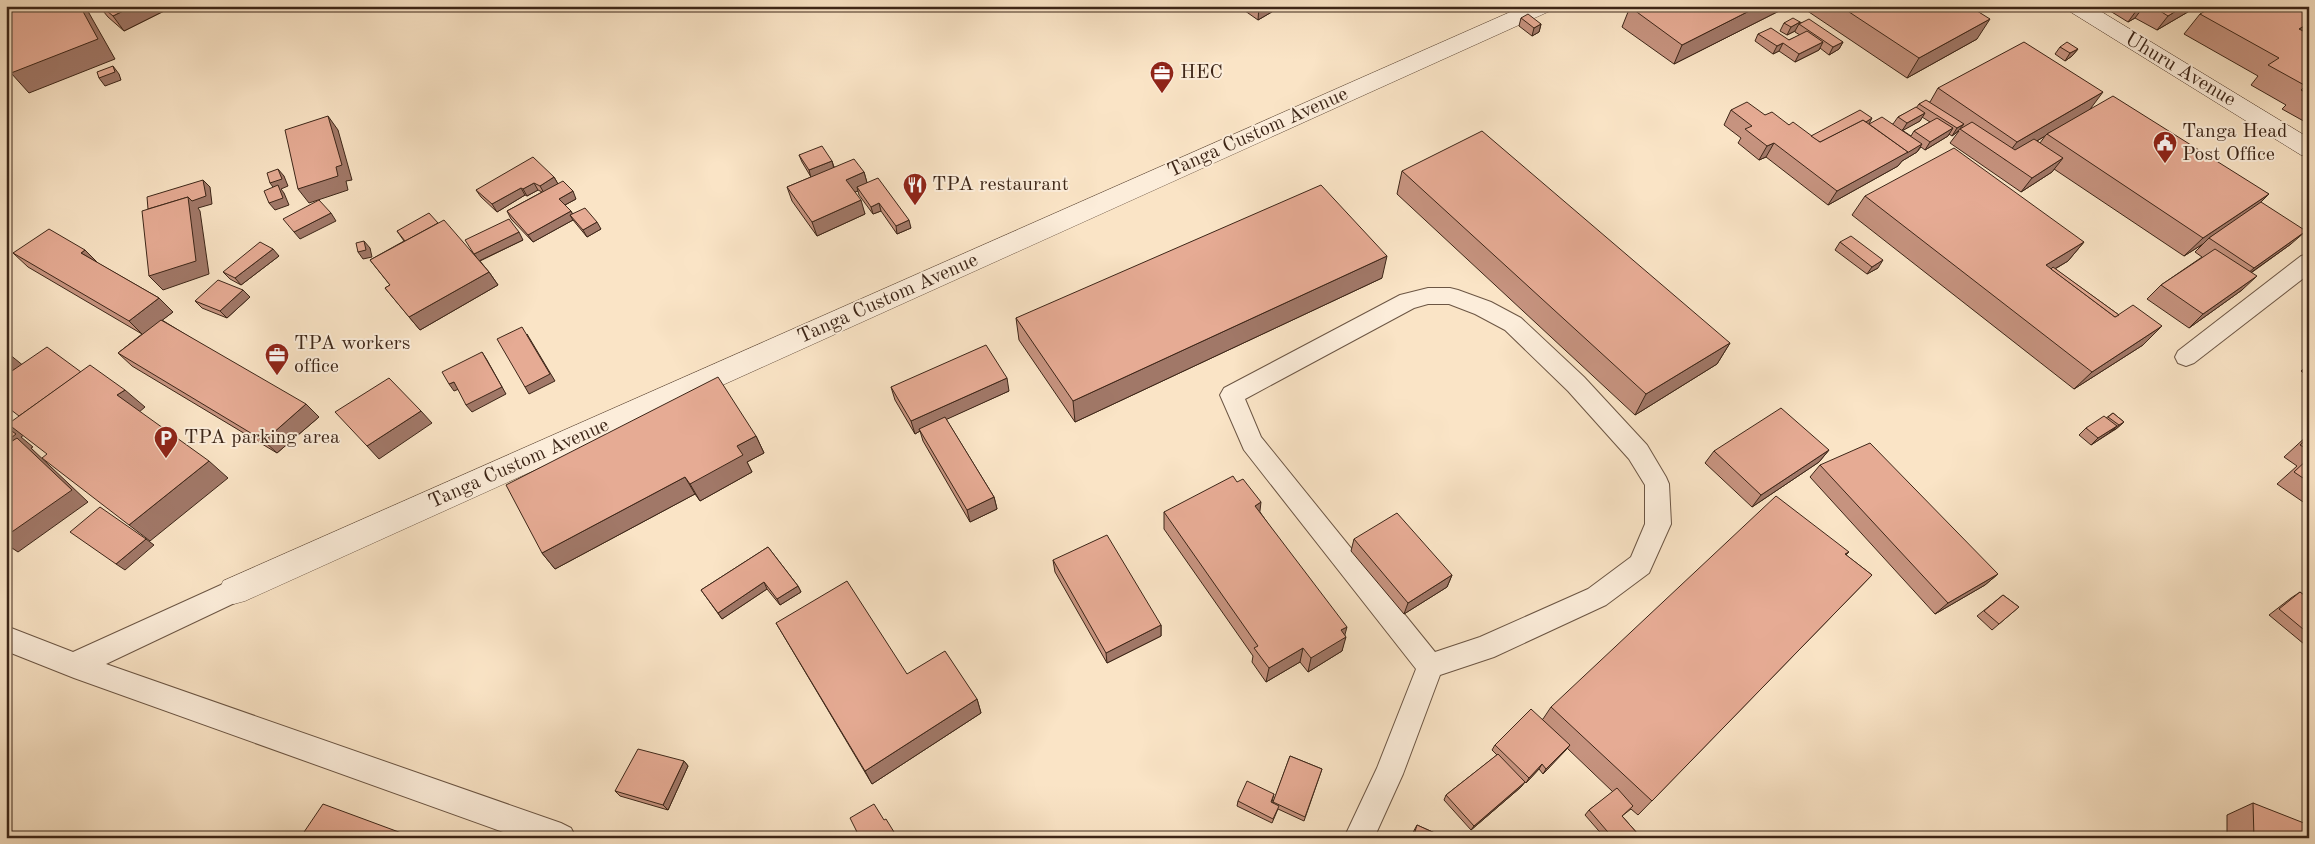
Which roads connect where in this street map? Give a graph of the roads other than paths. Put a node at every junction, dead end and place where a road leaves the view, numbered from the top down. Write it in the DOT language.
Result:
graph roads {
  1 [pos="1543,6"];
  2 [pos="2076,6"];
  3 [pos="2309,149"];
  4 [pos="2309,262"];
  5 [pos="2186,357"];
  6 [pos="234,591"];
  7 [pos="6,638"];
  8 [pos="74,665"];
  9 [pos="1430,666"];
  10 [pos="561,838"];
  11 [pos="1359,838"];
  1 -- 6 [label="street, Tanga Custom Avenue"];
  2 -- 3 [label="street, Uhuru Avenue"];
  4 -- 5 [label="lane"];
  6 -- 8 [label="lane"];
  7 -- 8 [label="lane"];
  8 -- 10 [label="lane"];
  9 -- 9 [label="lane"];
  9 -- 11 [label="lane"];
}
